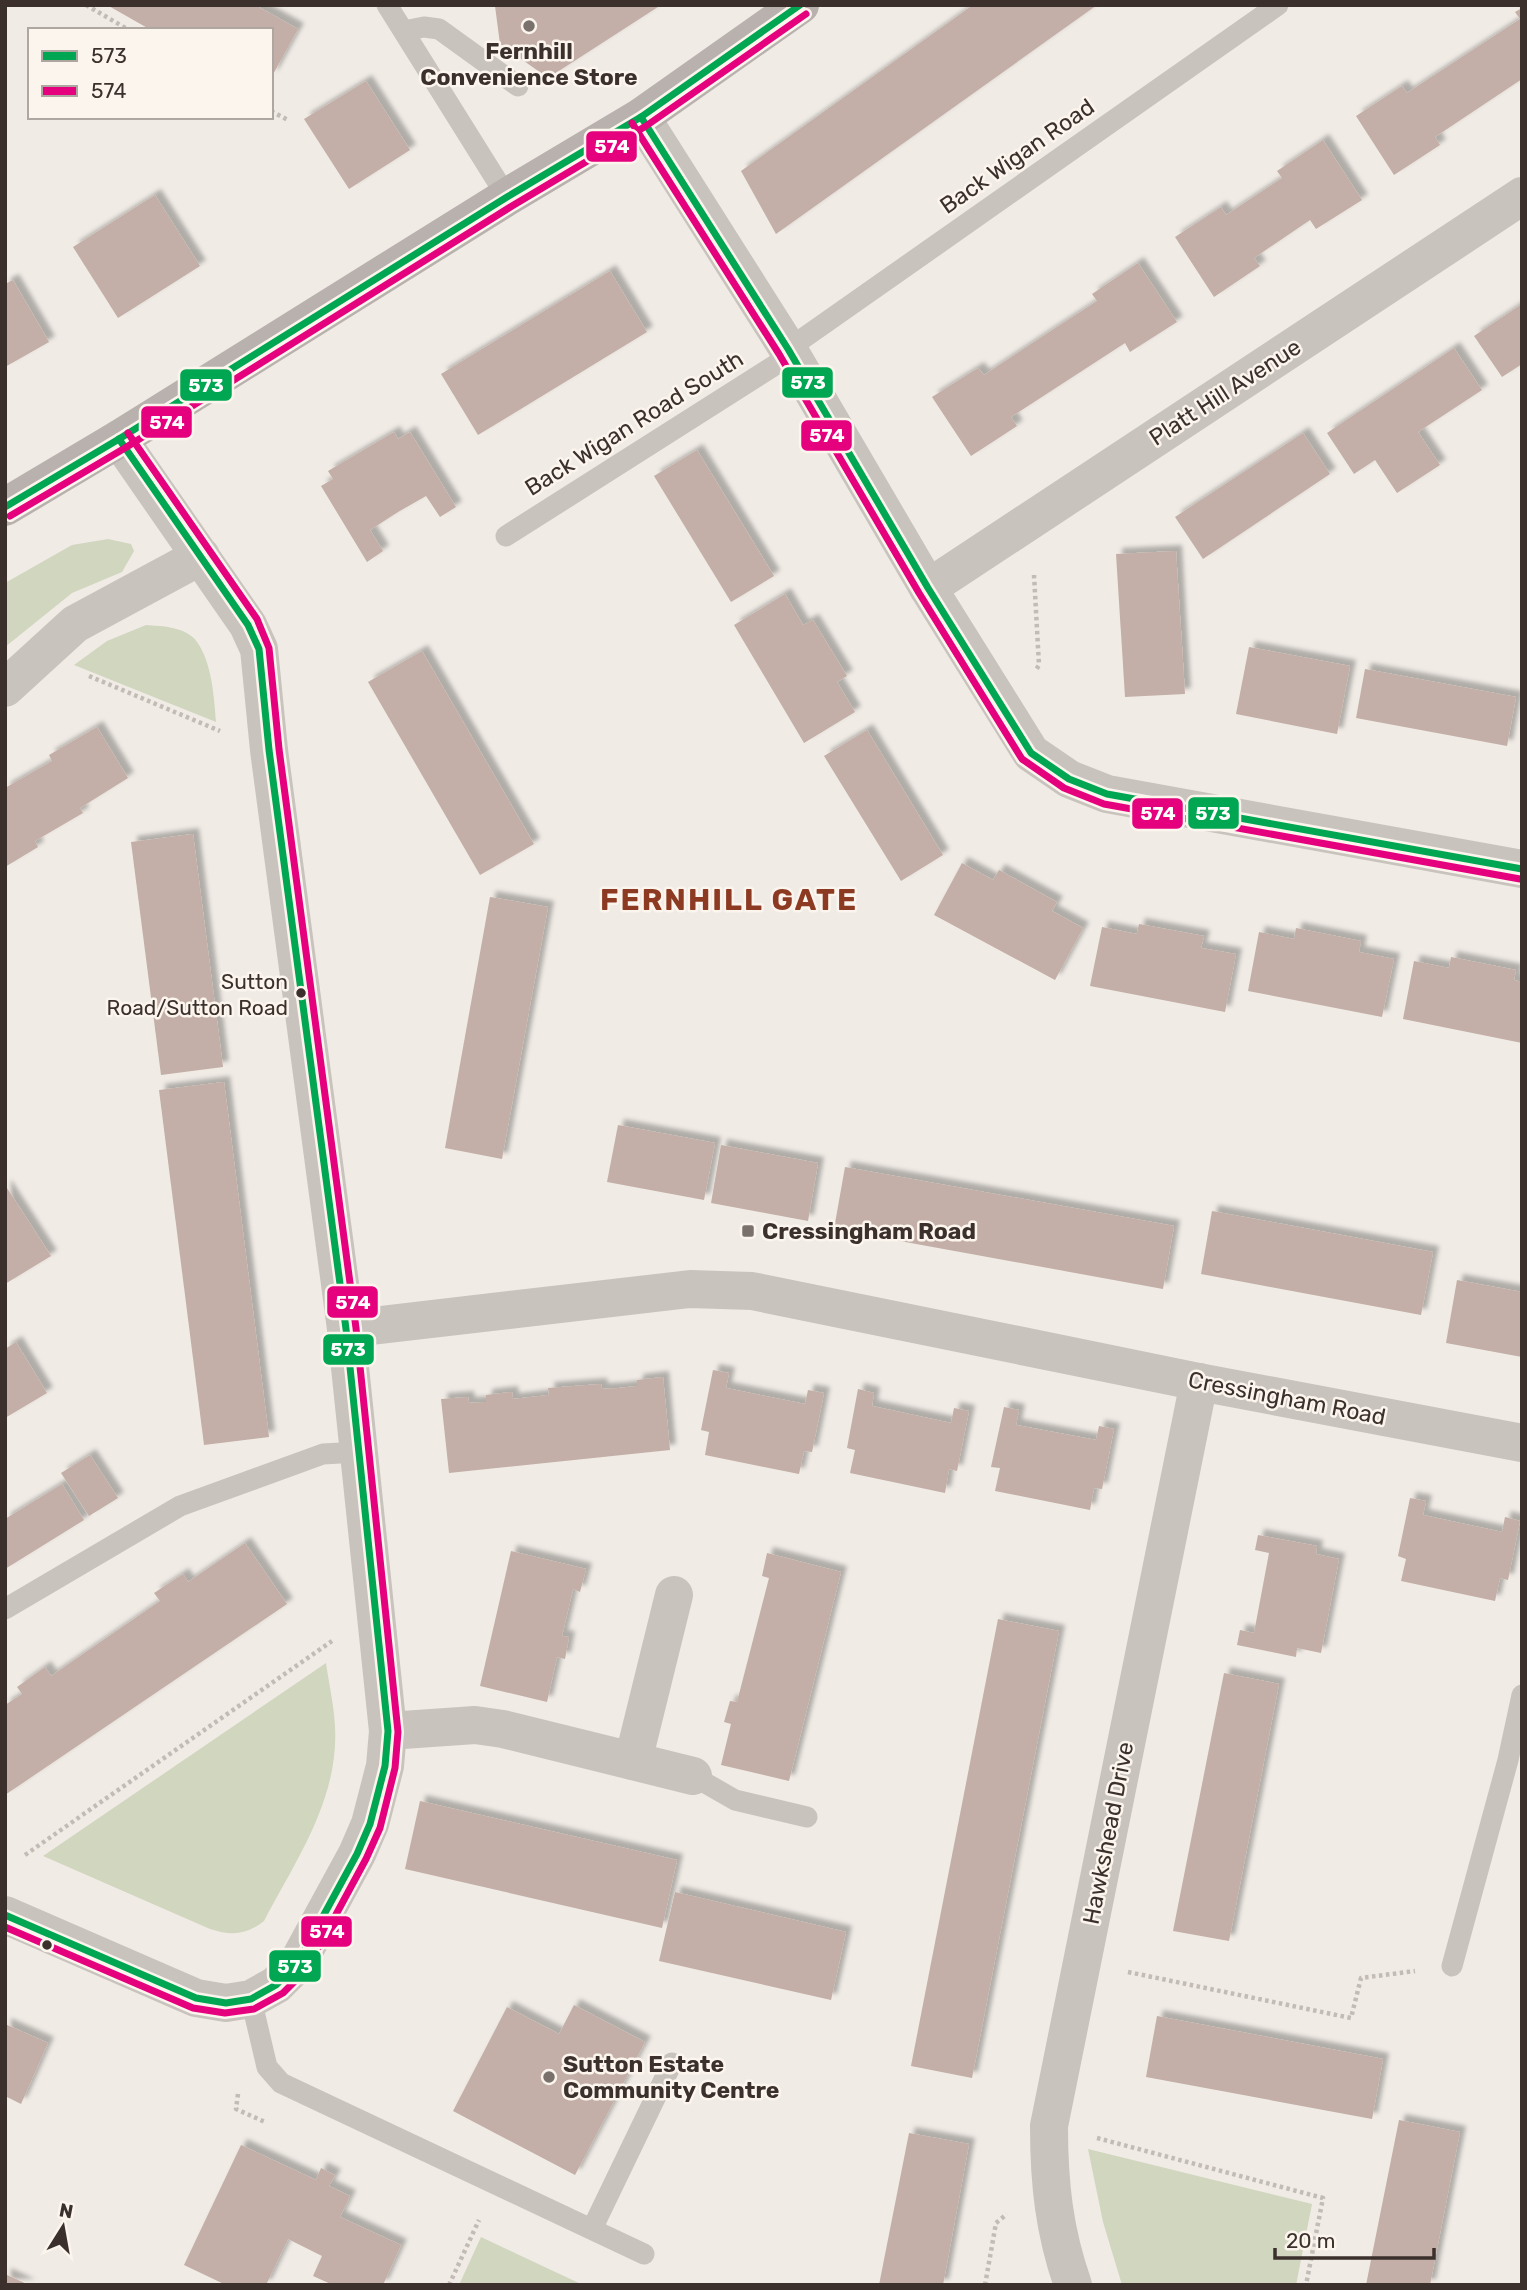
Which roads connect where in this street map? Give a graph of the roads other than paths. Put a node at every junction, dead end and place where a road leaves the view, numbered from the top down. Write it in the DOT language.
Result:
graph roads {
  1 [pos="387,5"];
  2 [pos="800,5"];
  3 [pos="1278,5"];
  4 [pos="404,31"];
  5 [pos="518,86"];
  6 [pos="641,117"];
  7 [pos="1522,196"];
  8 [pos="508,197"];
  9 [pos="789,352"];
  10 [pos="119,439"];
  11 [pos="5,507"];
  12 [pos="506,536"];
  13 [pos="201,556"];
  14 [pos="928,588"];
  15 [pos="5,688"];
  16 [pos="1522,869"];
  17 [pos="346,1329"];
  18 [pos="1199,1382"];
  19 [pos="1522,1443"];
  20 [pos="359,1452"];
  21 [pos="674,1595"];
  22 [pos="5,1609"];
  23 [pos="1522,1695"];
  24 [pos="388,1731"];
  25 [pos="633,1761"];
  26 [pos="1515,1762"];
  27 [pos="693,1776"];
  28 [pos="807,1817"];
  29 [pos="5,1914"];
  30 [pos="1452,1966"];
  31 [pos="251,1999"];
  32 [pos="672,2063"];
  33 [pos="592,2229"];
  34 [pos="644,2254"];
  35 [pos="1073,2285"];
  1 -- 4 [label="lane"];
  2 -- 6 [label="main road"];
  3 -- 9 [label="lane, Back Wigan Road"];
  4 -- 5 [label="lane"];
  4 -- 8 [label="lane"];
  6 -- 8 [label="main road"];
  6 -- 9 [label="street"];
  7 -- 14 [label="street, Platt Hill Avenue"];
  8 -- 10 [label="main road"];
  9 -- 12 [label="lane, Back Wigan Road South"];
  9 -- 14 [label="street"];
  10 -- 11 [label="main road"];
  10 -- 13 [label="street"];
  13 -- 15 [label="street"];
  13 -- 17 [label="street"];
  14 -- 16 [label="street"];
  17 -- 18 [label="street, Cressingham Road"];
  17 -- 20 [label="street"];
  18 -- 19 [label="street, Cressingham Road"];
  18 -- 35 [label="street, Hawkshead Drive"];
  20 -- 22 [label="lane"];
  20 -- 24 [label="street"];
  21 -- 25 [label="street"];
  23 -- 26 [label="lane"];
  24 -- 25 [label="street"];
  24 -- 31 [label="street"];
  25 -- 27 [label="street"];
  26 -- 30 [label="lane"];
  27 -- 28 [label="lane"];
  29 -- 31 [label="street"];
  31 -- 33 [label="lane"];
  32 -- 33 [label="lane"];
  33 -- 34 [label="lane"];
}
